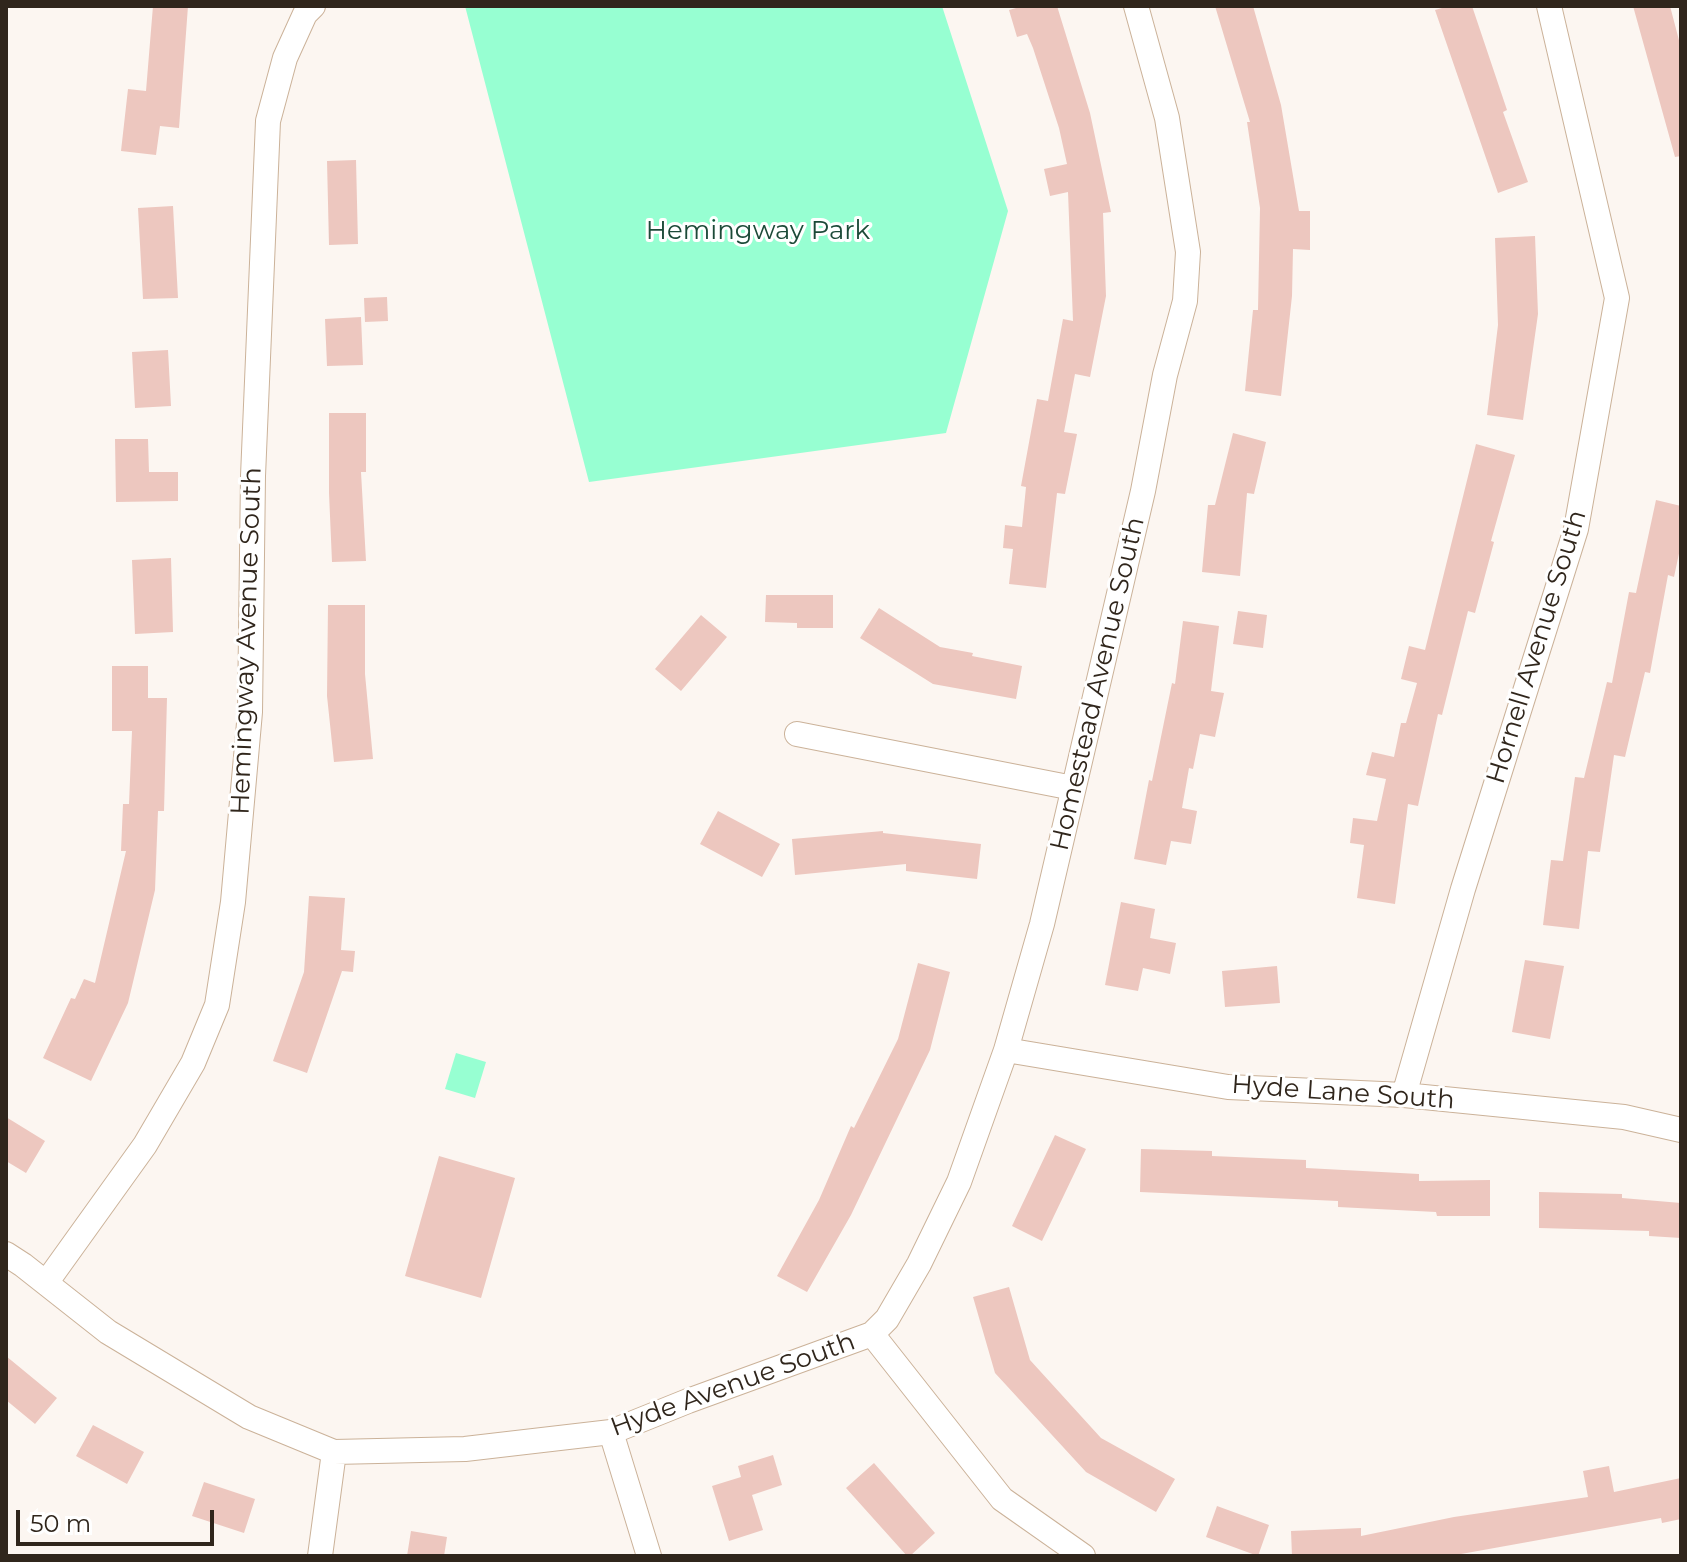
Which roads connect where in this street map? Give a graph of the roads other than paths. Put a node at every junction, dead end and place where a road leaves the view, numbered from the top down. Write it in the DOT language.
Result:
graph roads {
  1 [pos="313,6"];
  2 [pos="1136,6"];
  3 [pos="1549,6"];
  4 [pos="797,734"];
  5 [pos="1073,788"];
  6 [pos="1006,1050"];
  7 [pos="1404,1095"];
  8 [pos="1681,1130"];
  9 [pos="6,1254"];
  10 [pos="46,1283"];
  11 [pos="872,1334"];
  12 [pos="611,1432"];
  13 [pos="334,1452"];
  14 [pos="320,1556"];
  15 [pos="649,1556"];
  16 [pos="1083,1556"];
  1 -- 10 [label="street, Hemingway Avenue South"];
  2 -- 5 [label="street, Homestead Avenue South"];
  3 -- 7 [label="street, Hornell Avenue South"];
  4 -- 5 [label="street"];
  5 -- 6 [label="street, Homestead Avenue South"];
  6 -- 7 [label="street, Hyde Lane South"];
  6 -- 11 [label="street, Homestead Avenue South"];
  7 -- 8 [label="street, Hyde Lane South"];
  9 -- 10 [label="street, Hyde Avenue South"];
  10 -- 13 [label="street, Hyde Avenue South"];
  11 -- 12 [label="street, Hyde Avenue South"];
  11 -- 16 [label="street, Hyde Avenue South"];
  12 -- 13 [label="street, Hyde Avenue South"];
  12 -- 15 [label="street"];
  13 -- 14 [label="street"];
}
